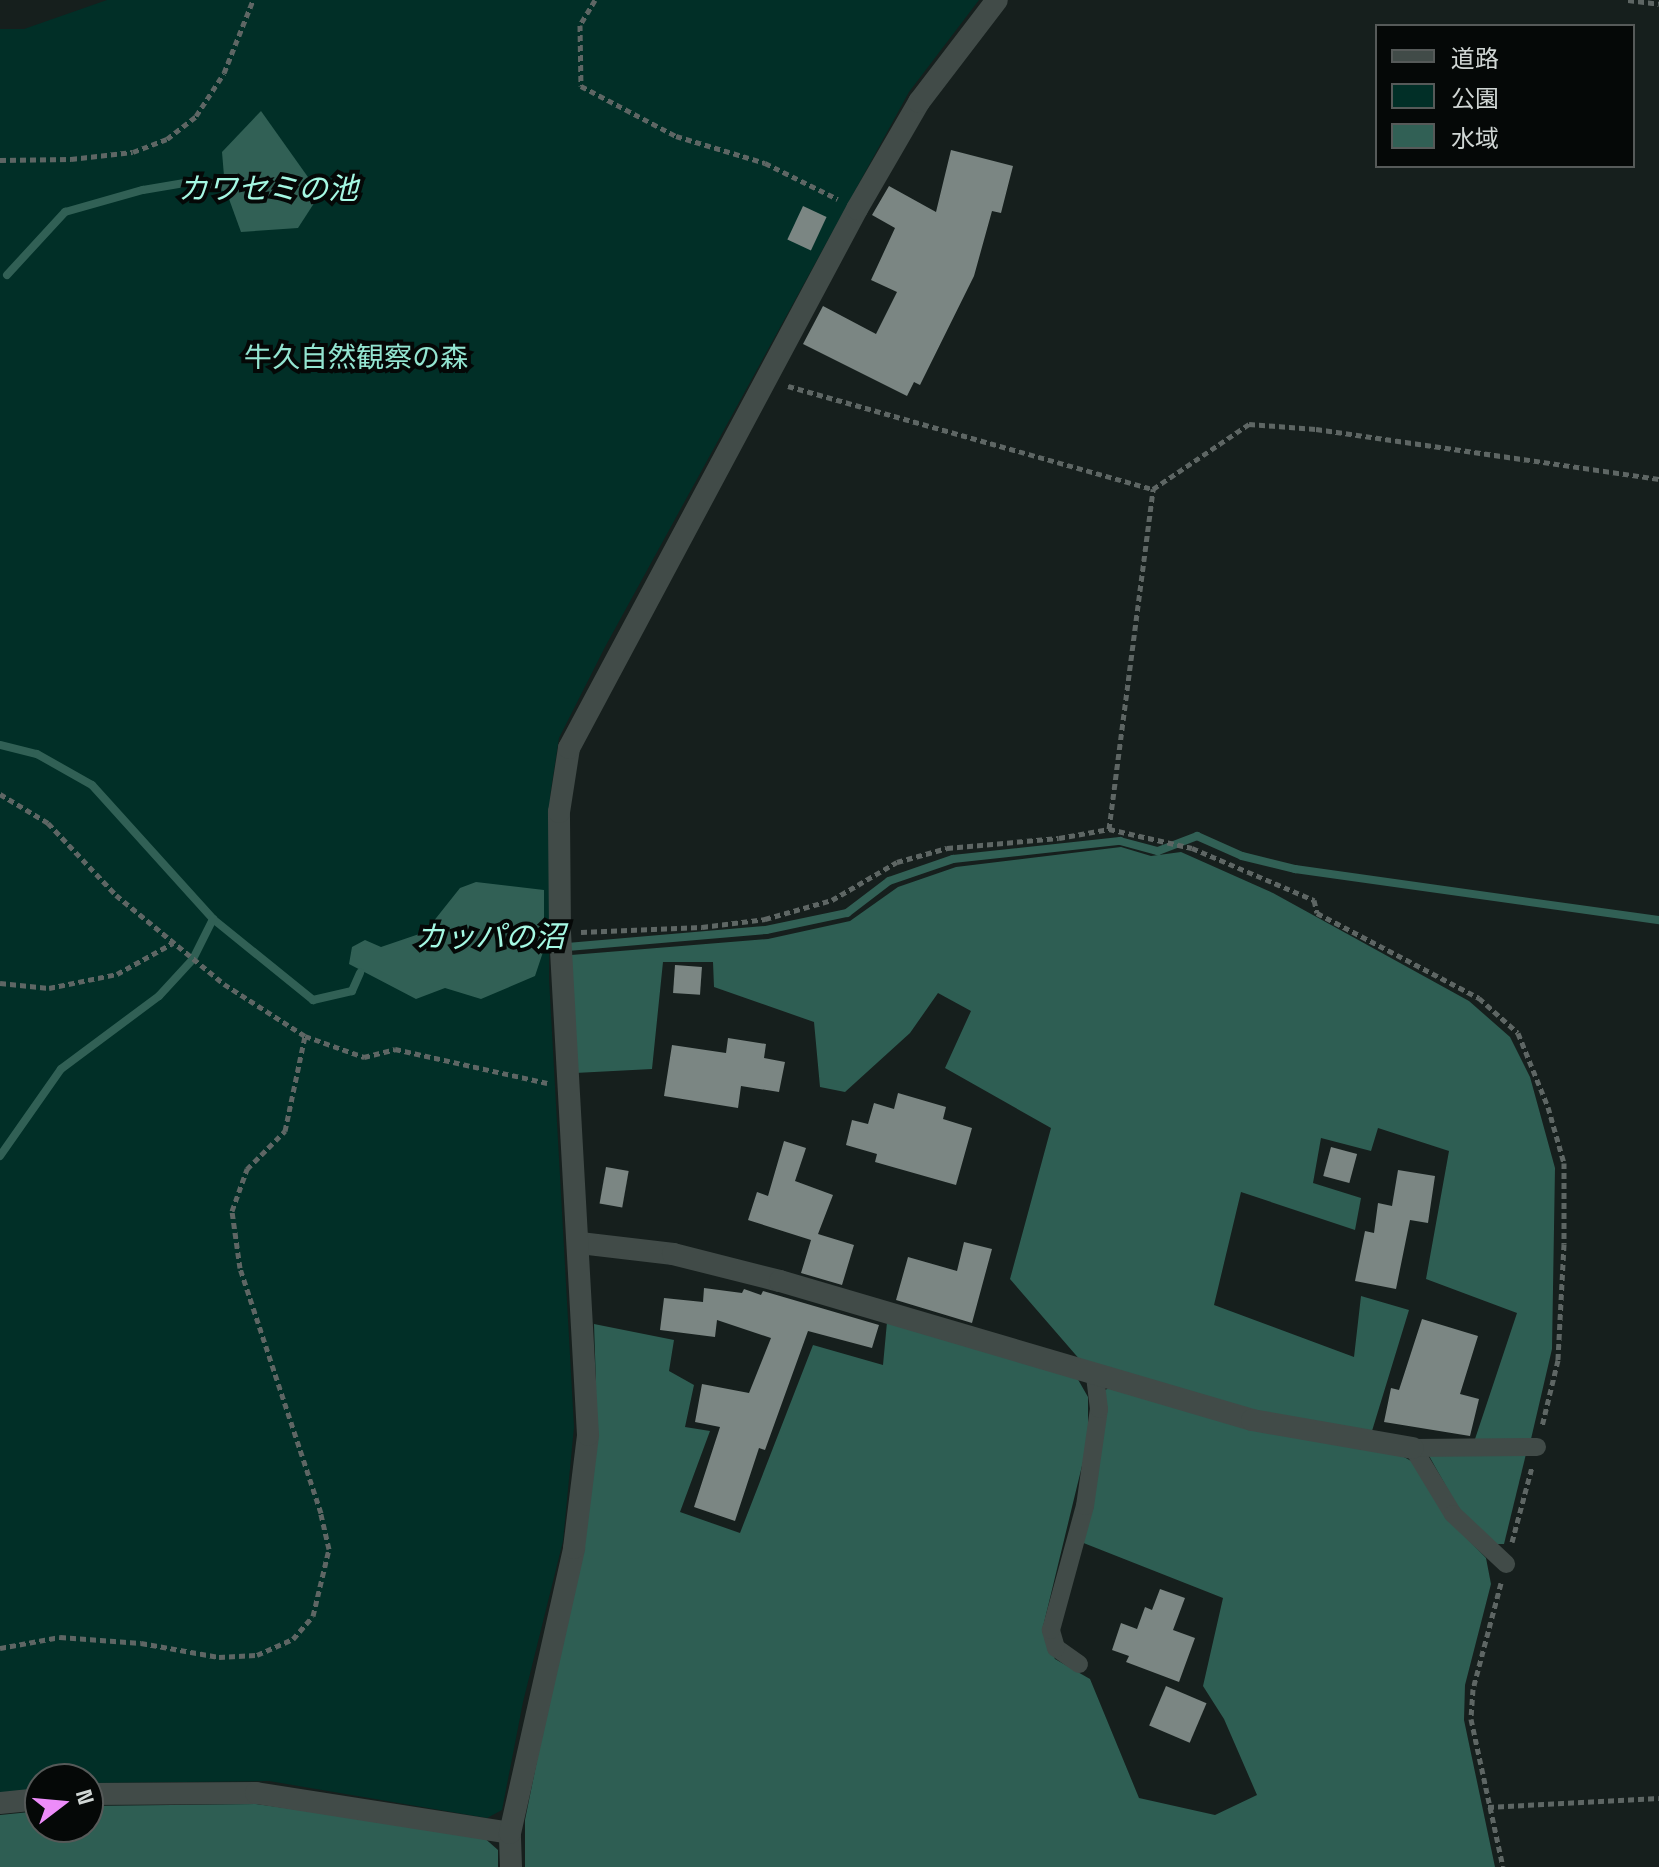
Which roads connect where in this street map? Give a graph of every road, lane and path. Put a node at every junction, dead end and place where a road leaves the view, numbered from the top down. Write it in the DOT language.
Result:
graph roads {
  1 [pos="253,0"];
  2 [pos="595,0"];
  3 [pos="997,0"];
  4 [pos="1628,0"];
  5 [pos="1659,4"];
  6 [pos="0,160"];
  7 [pos="857,209"];
  8 [pos="764,379"];
  9 [pos="1659,479"];
  10 [pos="1153,489"];
  11 [pos="0,794"];
  12 [pos="1109,829"];
  13 [pos="560,933"];
  14 [pos="174,942"];
  15 [pos="0,983"];
  16 [pos="305,1036"];
  17 [pos="567,1087"];
  18 [pos="580,1243"];
  19 [pos="1095,1374"];
  20 [pos="1537,1447"];
  21 [pos="1413,1448"];
  22 [pos="1506,1564"];
  23 [pos="0,1648"];
  24 [pos="1079,1664"];
  25 [pos="104,1794"];
  26 [pos="1659,1798"];
  27 [pos="24,1801"];
  28 [pos="0,1803"];
  29 [pos="1488,1807"];
  30 [pos="510,1833"];
  31 [pos="511,1867"];
  32 [pos="1503,1867"];
  1 -- 6 [label="path"];
  2 -- 7 [label="path"];
  3 -- 7 [label="street"];
  4 -- 5 [label="path"];
  7 -- 8 [label="street"];
  8 -- 10 [label="path"];
  8 -- 13 [label="street"];
  9 -- 10 [label="path"];
  10 -- 12 [label="path"];
  11 -- 14 [label="path"];
  12 -- 13 [label="path"];
  12 -- 20 [label="path"];
  13 -- 17 [label="street"];
  14 -- 15 [label="path"];
  14 -- 16 [label="path"];
  16 -- 17 [label="path"];
  16 -- 23 [label="path"];
  17 -- 18 [label="street"];
  18 -- 19 [label="street"];
  18 -- 30 [label="street"];
  19 -- 21 [label="street"];
  19 -- 24 [label="lane"];
  20 -- 21 [label="lane"];
  20 -- 22 [label="path"];
  21 -- 22 [label="lane"];
  22 -- 29 [label="path"];
  25 -- 30 [label="street"];
  26 -- 29 [label="path"];
  27 -- 28 [label="street"];
  29 -- 32 [label="path"];
  30 -- 31 [label="street"];
}
